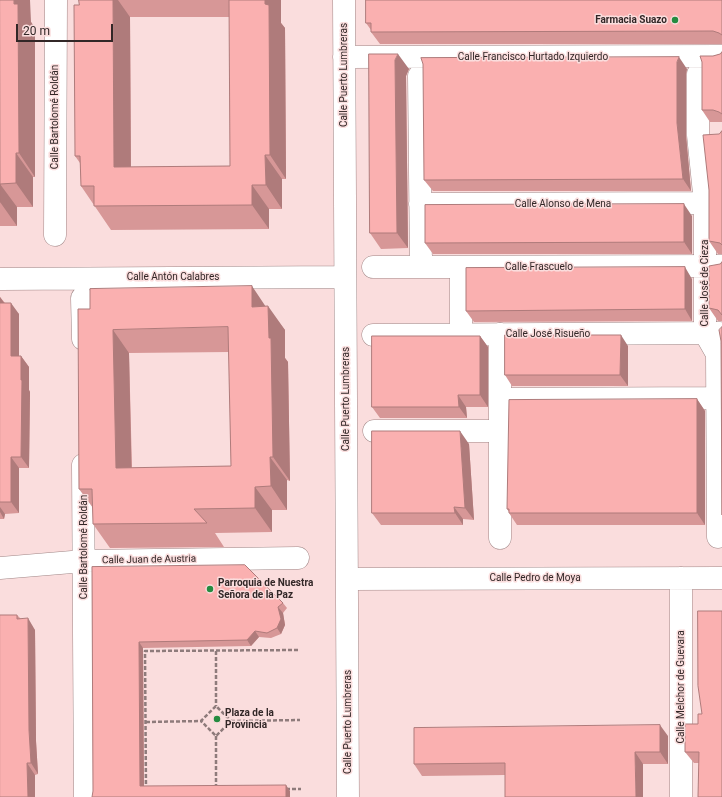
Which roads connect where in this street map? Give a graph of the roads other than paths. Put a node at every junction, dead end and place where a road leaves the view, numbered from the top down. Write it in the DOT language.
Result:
graph roads {
  1 [pos="56,0"];
  2 [pos="344,0"];
  3 [pos="722,56"];
  4 [pos="344,58"];
  5 [pos="698,74"];
  6 [pos="419,76"];
  7 [pos="705,203"];
  8 [pos="420,204"];
  9 [pos="55,235"];
  10 [pos="714,266"];
  11 [pos="372,267"];
  12 [pos="421,267"];
  13 [pos="461,267"];
  14 [pos="345,277"];
  15 [pos="0,279"];
  16 [pos="82,298"];
  17 [pos="714,333"];
  18 [pos="461,334"];
  19 [pos="500,334"];
  20 [pos="374,335"];
  21 [pos="83,362"];
  22 [pos="717,398"];
  23 [pos="500,400"];
  24 [pos="374,431"];
  25 [pos="500,431"];
  26 [pos="83,442"];
  27 [pos="720,466"];
  28 [pos="718,537"];
  29 [pos="500,538"];
  30 [pos="298,558"];
  31 [pos="84,561"];
  32 [pos="0,568"];
  33 [pos="681,578"];
  34 [pos="722,578"];
  35 [pos="347,579"];
  36 [pos="85,797"];
  37 [pos="348,797"];
  38 [pos="681,797"];
  1 -- 9 [label="street, Calle Bartolomé Roldán"];
  2 -- 4 [label="street, Calle Puerto Lumbreras"];
  3 -- 4 [label="street, Calle Francisco Hurtado Izquierdo"];
  4 -- 14 [label="street, Calle Puerto Lumbreras"];
  5 -- 7 [label="street, Calle José de Cieza"];
  6 -- 8 [label="street"];
  7 -- 8 [label="street, Calle Alonso de Mena"];
  7 -- 10 [label="street, Calle José de Cieza"];
  8 -- 12 [label="street"];
  10 -- 13 [label="street, Calle Frascuelo"];
  10 -- 17 [label="street, Calle José de Cieza"];
  11 -- 12 [label="street, Calle Frascuelo"];
  12 -- 13 [label="street, Calle Frascuelo"];
  13 -- 18 [label="street"];
  14 -- 15 [label="street, Calle Antón Calabres"];
  14 -- 35 [label="street, Calle Puerto Lumbreras"];
  16 -- 21 [label="street"];
  17 -- 19 [label="street, Calle José Risueño"];
  17 -- 22 [label="street, Calle José de Cieza"];
  18 -- 19 [label="street, Calle José Risueño"];
  18 -- 20 [label="street, Calle José Risueño"];
  19 -- 23 [label="street"];
  22 -- 23 [label="street"];
  22 -- 27 [label="street, Calle José de Cieza"];
  23 -- 25 [label="street"];
  24 -- 25 [label="street"];
  25 -- 29 [label="street"];
  26 -- 31 [label="street, Calle Bartolomé Roldán"];
  27 -- 28 [label="street, Calle José de Cieza"];
  30 -- 31 [label="street, Calle Juan de Austria"];
  31 -- 32 [label="street, Calle Juan de Austria"];
  31 -- 36 [label="street, Calle Bartolomé Roldán"];
  33 -- 34 [label="street, Calle Pedro de Moya"];
  33 -- 35 [label="street, Calle Pedro de Moya"];
  33 -- 38 [label="street, Calle Melchor de Guevara"];
  35 -- 37 [label="street, Calle Puerto Lumbreras"];
}
